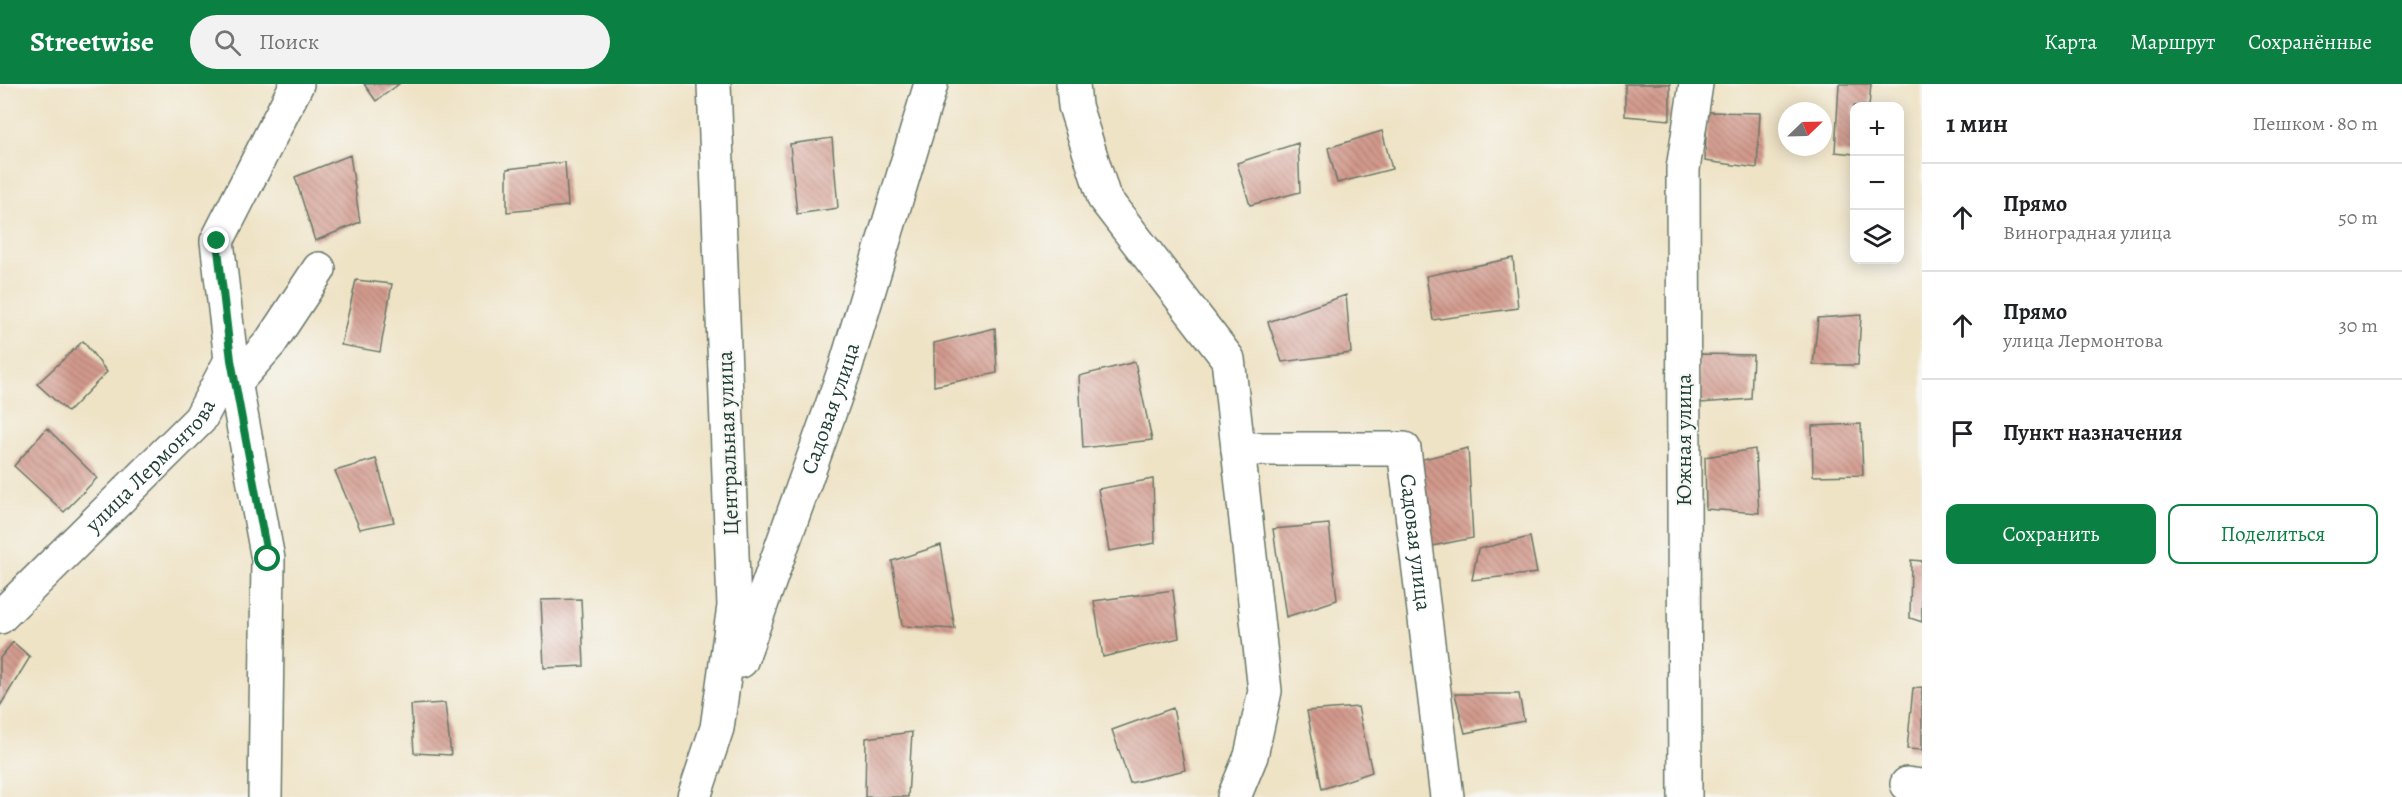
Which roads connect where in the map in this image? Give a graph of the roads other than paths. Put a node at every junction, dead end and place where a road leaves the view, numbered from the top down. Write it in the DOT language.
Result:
graph roads {
  1 [pos="297,84"];
  2 [pos="714,84"];
  3 [pos="931,84"];
  4 [pos="1073,84"];
  5 [pos="1696,84"];
  6 [pos="319,269"];
  7 [pos="233,371"];
  8 [pos="1238,449"];
  9 [pos="0,616"];
  10 [pos="717,728"];
  11 [pos="265,797"];
  12 [pos="694,797"];
  13 [pos="1234,797"];
  14 [pos="1447,797"];
  15 [pos="1685,797"];
  1 -- 7 [label="street"];
  2 -- 10 [label="street, Центральная улица"];
  3 -- 10 [label="street, Садовая улица"];
  4 -- 8 [label="street"];
  5 -- 15 [label="street, Южная улица"];
  6 -- 7 [label="street, улица Лермонтова"];
  7 -- 9 [label="street, улица Лермонтова"];
  7 -- 11 [label="street"];
  8 -- 13 [label="street"];
  8 -- 14 [label="street, Садовая улица"];
  10 -- 12 [label="street, Центральная улица"];
}
